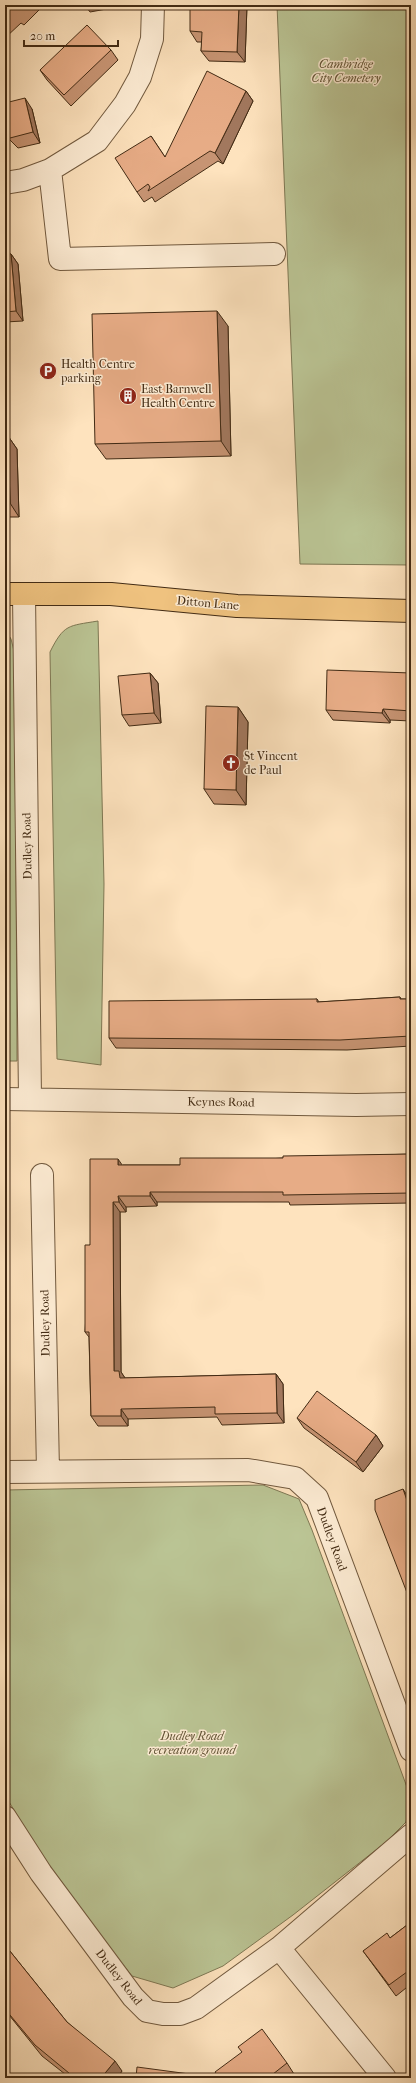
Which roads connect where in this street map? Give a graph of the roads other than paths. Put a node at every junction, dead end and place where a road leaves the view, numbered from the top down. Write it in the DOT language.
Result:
graph roads {
  1 [pos="153,5"];
  2 [pos="50,170"];
  3 [pos="5,183"];
  4 [pos="274,254"];
  5 [pos="15,594"];
  6 [pos="411,611"];
  7 [pos="30,1098"];
  8 [pos="5,1099"];
  9 [pos="411,1104"];
  10 [pos="42,1176"];
  11 [pos="48,1471"];
  12 [pos="5,1472"];
  13 [pos="411,1750"];
  14 [pos="5,1817"];
  15 [pos="411,1835"];
  16 [pos="279,1948"];
  17 [pos="385,2078"];
  1 -- 2 [label="street"];
  2 -- 3 [label="street"];
  2 -- 4 [label="street"];
  5 -- 6 [label="main road, Ditton Lane"];
  5 -- 7 [label="street, Dudley Road"];
  7 -- 8 [label="street, Keynes Road"];
  7 -- 9 [label="street, Keynes Road"];
  10 -- 11 [label="street, Dudley Road"];
  11 -- 12 [label="street, Dudley Road"];
  11 -- 13 [label="street, Dudley Road"];
  14 -- 16 [label="street, Dudley Road"];
  15 -- 16 [label="street, Dudley Road"];
  16 -- 17 [label="street"];
}
